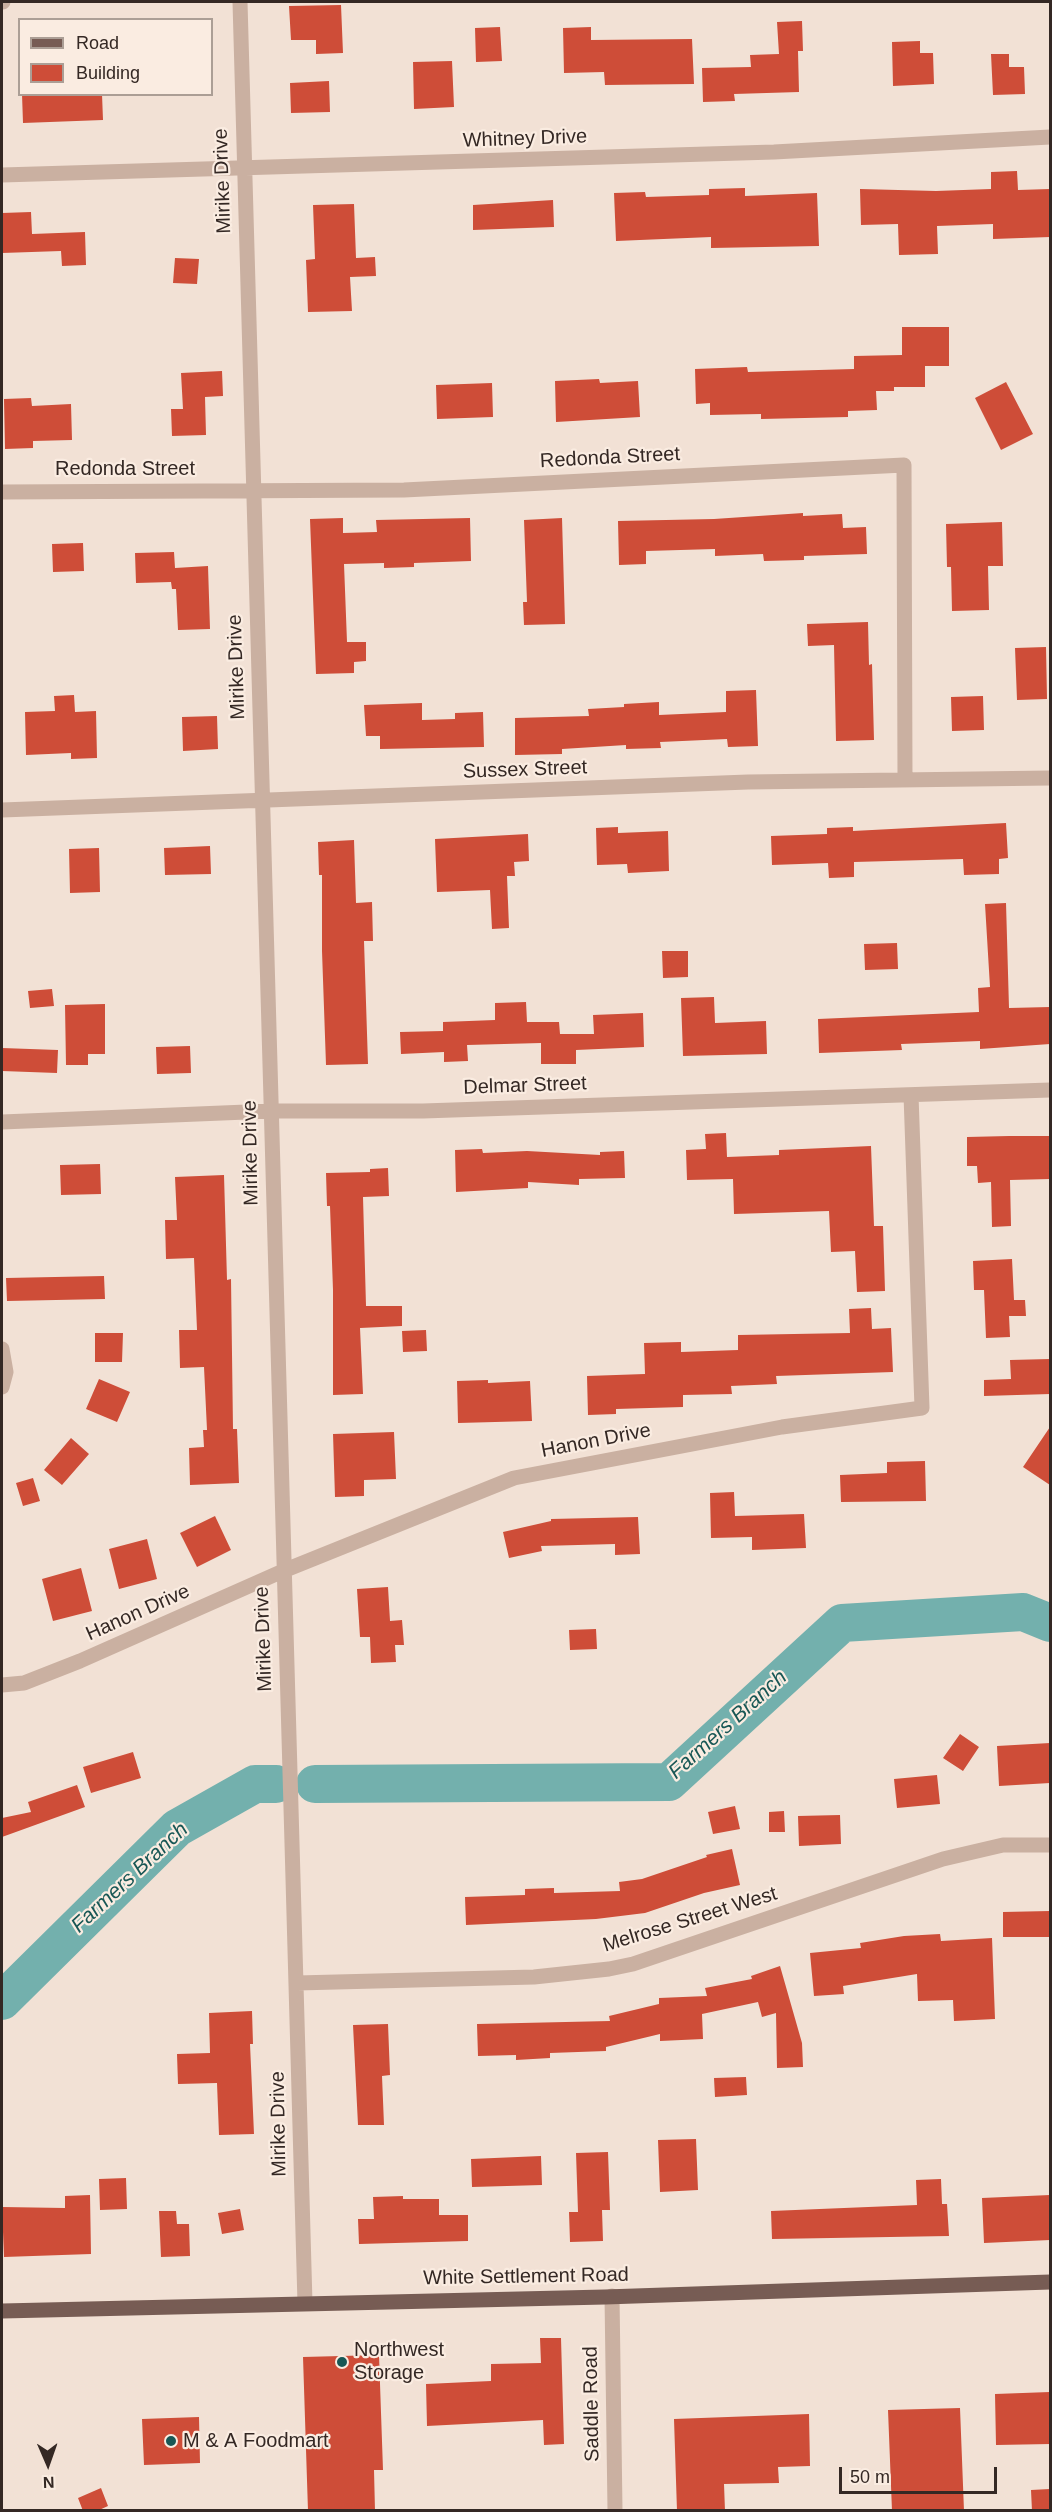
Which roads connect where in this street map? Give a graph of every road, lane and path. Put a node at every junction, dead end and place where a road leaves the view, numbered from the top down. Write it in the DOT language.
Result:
graph roads {
  1 [pos="240,2"];
  2 [pos="1050,137"];
  3 [pos="244,170"];
  4 [pos="2,175"];
  5 [pos="252,489"];
  6 [pos="2,492"];
  7 [pos="1050,778"];
  8 [pos="905,780"];
  9 [pos="262,800"];
  10 [pos="2,810"];
  11 [pos="1050,1090"];
  12 [pos="911,1095"];
  13 [pos="271,1111"];
  14 [pos="2,1122"];
  15 [pos="2,1348"];
  16 [pos="2,1387"];
  17 [pos="283,1570"];
  18 [pos="2,1685"];
  19 [pos="1050,1845"];
  20 [pos="297,1983"];
  21 [pos="1050,2282"];
  22 [pos="612,2296"];
  23 [pos="305,2303"];
  24 [pos="2,2311"];
  25 [pos="615,2511"];
  1 -- 3 [label="street, Mirike Drive"];
  2 -- 3 [label="street, Whitney Drive"];
  3 -- 4 [label="street, Whitney Drive"];
  3 -- 5 [label="street, Mirike Drive"];
  5 -- 6 [label="street, Redonda Street"];
  5 -- 8 [label="street, Redonda Street"];
  5 -- 9 [label="street, Mirike Drive"];
  7 -- 8 [label="street, Sussex Street"];
  8 -- 9 [label="street, Sussex Street"];
  9 -- 10 [label="street, Sussex Street"];
  9 -- 13 [label="street, Mirike Drive"];
  11 -- 12 [label="street, Delmar Street"];
  12 -- 13 [label="street, Delmar Street"];
  12 -- 17 [label="street, Hanon Drive"];
  13 -- 14 [label="street, Delmar Street"];
  13 -- 17 [label="street, Mirike Drive"];
  15 -- 16 [label="street"];
  17 -- 18 [label="street, Hanon Drive"];
  17 -- 20 [label="street, Mirike Drive"];
  19 -- 20 [label="street, Melrose Street West"];
  20 -- 23 [label="street, Mirike Drive"];
  21 -- 22 [label="main road, White Settlement Road"];
  22 -- 23 [label="main road, White Settlement Road"];
  22 -- 25 [label="street, Saddle Road"];
  23 -- 24 [label="main road, White Settlement Road"];
}
